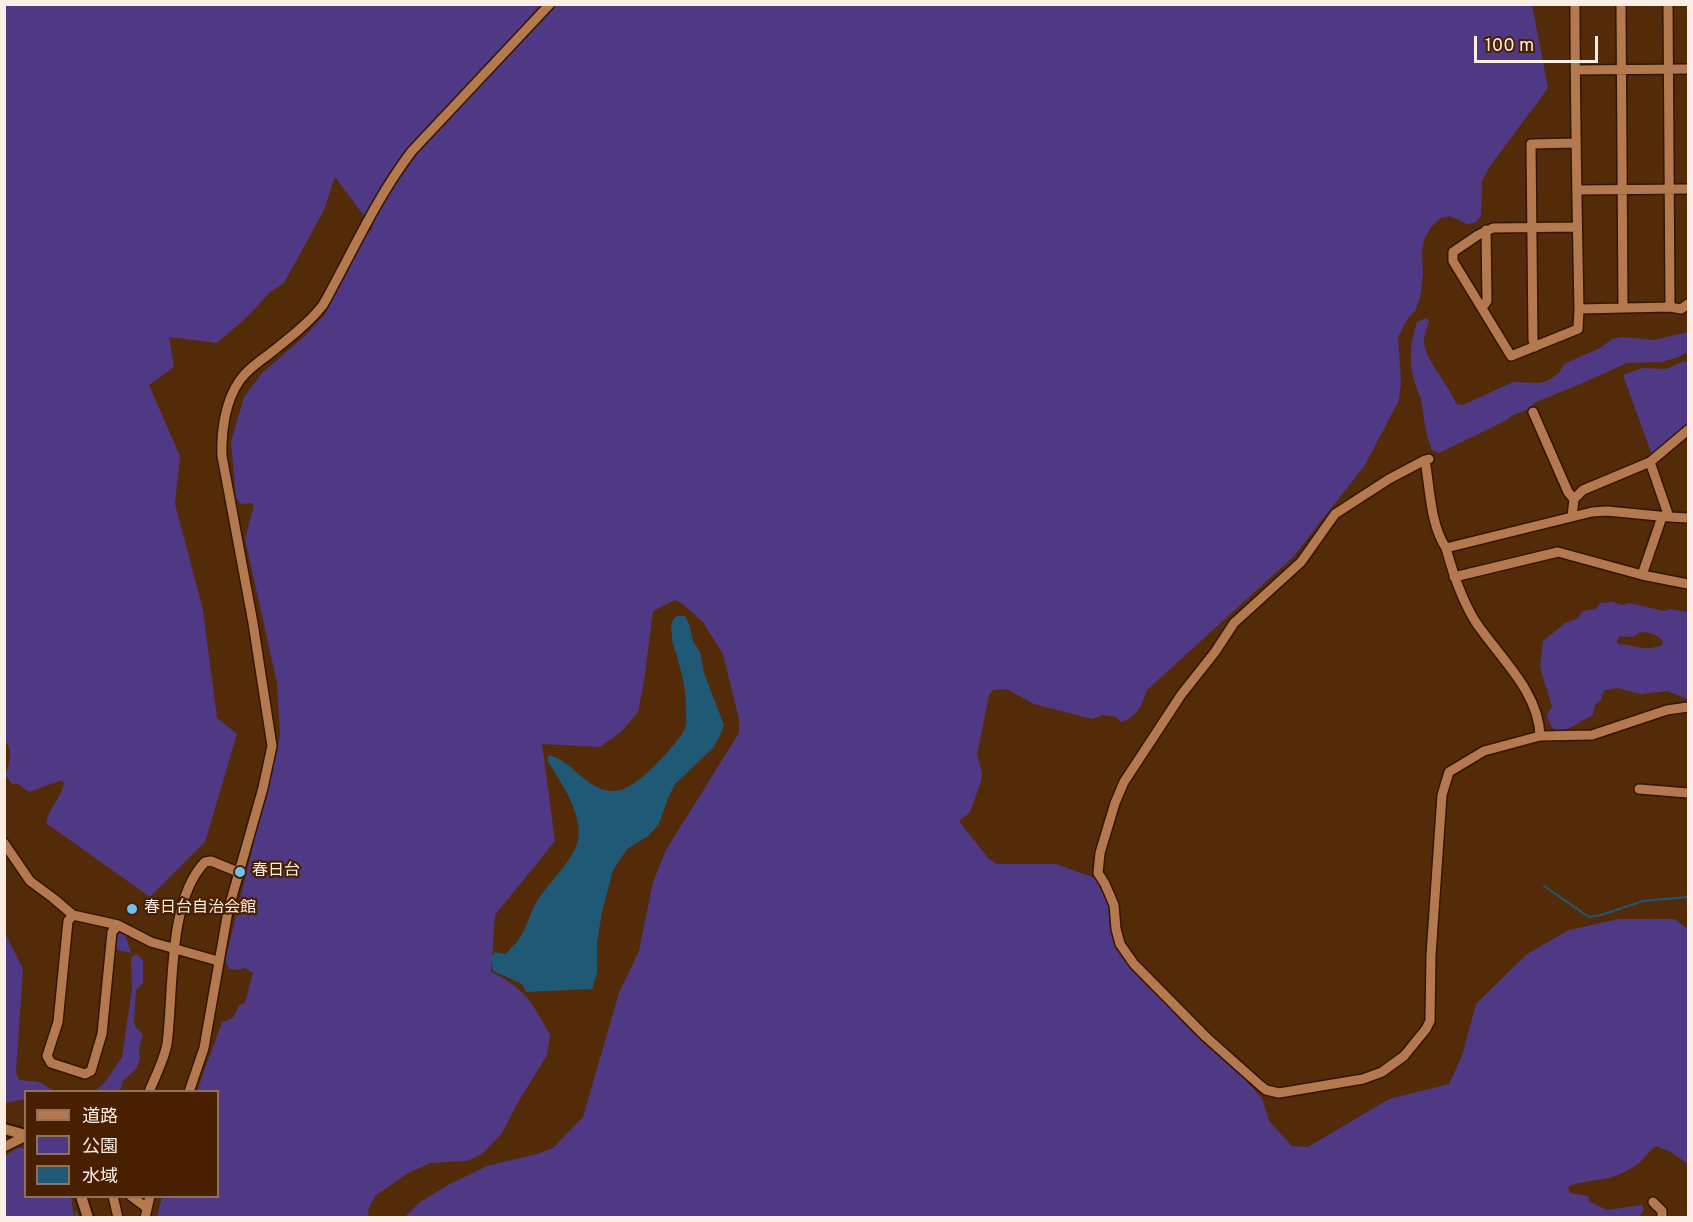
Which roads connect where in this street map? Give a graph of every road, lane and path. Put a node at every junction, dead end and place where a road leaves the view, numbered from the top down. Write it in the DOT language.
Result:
graph roads {
  1 [pos="550,4"];
  2 [pos="1575,4"];
  3 [pos="1621,4"];
  4 [pos="1668,4"];
  5 [pos="1668,69"];
  6 [pos="1689,69"];
  7 [pos="1575,70"];
  8 [pos="1621,70"];
  9 [pos="1575,143"];
  10 [pos="1669,189"];
  11 [pos="1689,189"];
  12 [pos="1577,190"];
  13 [pos="1622,190"];
  14 [pos="1532,227"];
  15 [pos="1577,227"];
  16 [pos="1486,230"];
  17 [pos="1689,304"];
  18 [pos="1671,307"];
  19 [pos="1482,308"];
  20 [pos="1623,308"];
  21 [pos="1579,309"];
  22 [pos="1535,347"];
  23 [pos="1533,412"];
  24 [pos="1689,430"];
  25 [pos="1650,462"];
  26 [pos="1574,499"];
  27 [pos="1572,517"];
  28 [pos="1666,517"];
  29 [pos="1689,518"];
  30 [pos="1446,548"];
  31 [pos="1642,575"];
  32 [pos="1454,577"];
  33 [pos="1689,584"];
  34 [pos="1689,707"];
  35 [pos="1540,735"];
  36 [pos="1639,789"];
  37 [pos="1689,793"];
  38 [pos="4,843"];
  39 [pos="238,872"];
  40 [pos="73,915"];
  41 [pos="118,925"];
  42 [pos="175,949"];
  43 [pos="218,961"];
  44 [pos="150,1090"];
  45 [pos="190,1090"];
  46 [pos="4,1129"];
  47 [pos="24,1135"];
  48 [pos="24,1137"];
  49 [pos="4,1147"];
  50 [pos="81,1198"];
  51 [pos="113,1198"];
  52 [pos="132,1198"];
  53 [pos="150,1198"];
  54 [pos="1653,1202"];
  55 [pos="146,1213"];
  56 [pos="88,1218"];
  57 [pos="118,1218"];
  58 [pos="1662,1218"];
  1 -- 39 [label="street"];
  2 -- 7 [label="street"];
  3 -- 8 [label="street"];
  4 -- 5 [label="street"];
  5 -- 6 [label="street"];
  5 -- 8 [label="street"];
  5 -- 10 [label="street"];
  7 -- 8 [label="street"];
  7 -- 9 [label="street"];
  8 -- 13 [label="street"];
  9 -- 12 [label="street"];
  9 -- 14 [label="street"];
  10 -- 11 [label="street"];
  10 -- 13 [label="street"];
  10 -- 18 [label="street"];
  12 -- 13 [label="street"];
  12 -- 15 [label="street"];
  13 -- 20 [label="street"];
  14 -- 15 [label="street"];
  14 -- 16 [label="street"];
  14 -- 22 [label="street"];
  15 -- 21 [label="street"];
  16 -- 19 [label="street"];
  16 -- 19 [label="street"];
  17 -- 18 [label="street"];
  18 -- 20 [label="street"];
  19 -- 22 [label="street"];
  20 -- 21 [label="street"];
  21 -- 22 [label="street"];
  23 -- 26 [label="street"];
  24 -- 25 [label="street"];
  25 -- 26 [label="street"];
  25 -- 28 [label="street"];
  26 -- 27 [label="street"];
  27 -- 28 [label="street"];
  27 -- 30 [label="street"];
  28 -- 29 [label="street"];
  28 -- 31 [label="street"];
  30 -- 32 [label="street"];
  30 -- 35 [label="street"];
  31 -- 32 [label="street"];
  31 -- 33 [label="street"];
  32 -- 35 [label="street"];
  34 -- 35 [label="street"];
  36 -- 37 [label="street"];
  38 -- 40 [label="street"];
  39 -- 42 [label="street"];
  39 -- 43 [label="street"];
  40 -- 41 [label="street"];
  40 -- 41 [label="street"];
  41 -- 42 [label="street"];
  42 -- 43 [label="street"];
  42 -- 44 [label="street"];
  43 -- 45 [label="street"];
  46 -- 47 [label="street"];
  48 -- 49 [label="street"];
  50 -- 56 [label="street"];
  51 -- 57 [label="street"];
  52 -- 55 [label="street"];
  53 -- 55 [label="street"];
  54 -- 58 [label="street"];
}
